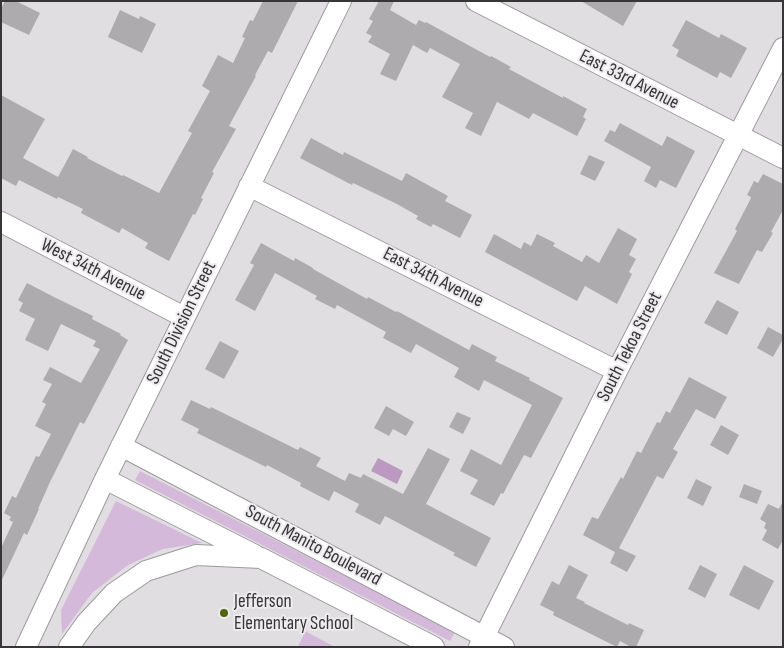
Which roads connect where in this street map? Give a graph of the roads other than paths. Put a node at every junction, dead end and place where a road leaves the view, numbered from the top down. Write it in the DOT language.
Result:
graph roads {
  1 [pos="341,1"];
  2 [pos="476,1"];
  3 [pos="783,48"];
  4 [pos="738,135"];
  5 [pos="783,158"];
  6 [pos="249,186"];
  7 [pos="1,222"];
  8 [pos="184,317"];
  9 [pos="617,371"];
  10 [pos="121,446"];
  11 [pos="105,479"];
  12 [pos="260,558"];
  13 [pos="481,642"];
  14 [pos="26,647"];
  15 [pos="68,647"];
  16 [pos="434,647"];
  17 [pos="504,647"];
  1 -- 6 [label="street, South Division Street"];
  2 -- 4 [label="street, East 33rd Avenue"];
  3 -- 4 [label="street, South Tekoa Street"];
  4 -- 5 [label="street, East 33rd Avenue"];
  4 -- 9 [label="street, South Tekoa Street"];
  6 -- 8 [label="street, South Division Street"];
  6 -- 9 [label="street, East 34th Avenue"];
  7 -- 8 [label="street, West 34th Avenue"];
  8 -- 10 [label="street, South Division Street"];
  9 -- 13 [label="street, South Tekoa Street"];
  10 -- 11 [label="street, South Division Street"];
  10 -- 13 [label="street, South Manito Boulevard"];
  11 -- 12 [label="street"];
  11 -- 14 [label="street, South Division Street"];
  12 -- 15 [label="street, South Manito Boulevard"];
  12 -- 16 [label="street, South Manito Boulevard"];
  13 -- 17 [label="street, South Manito Boulevard"];
}
